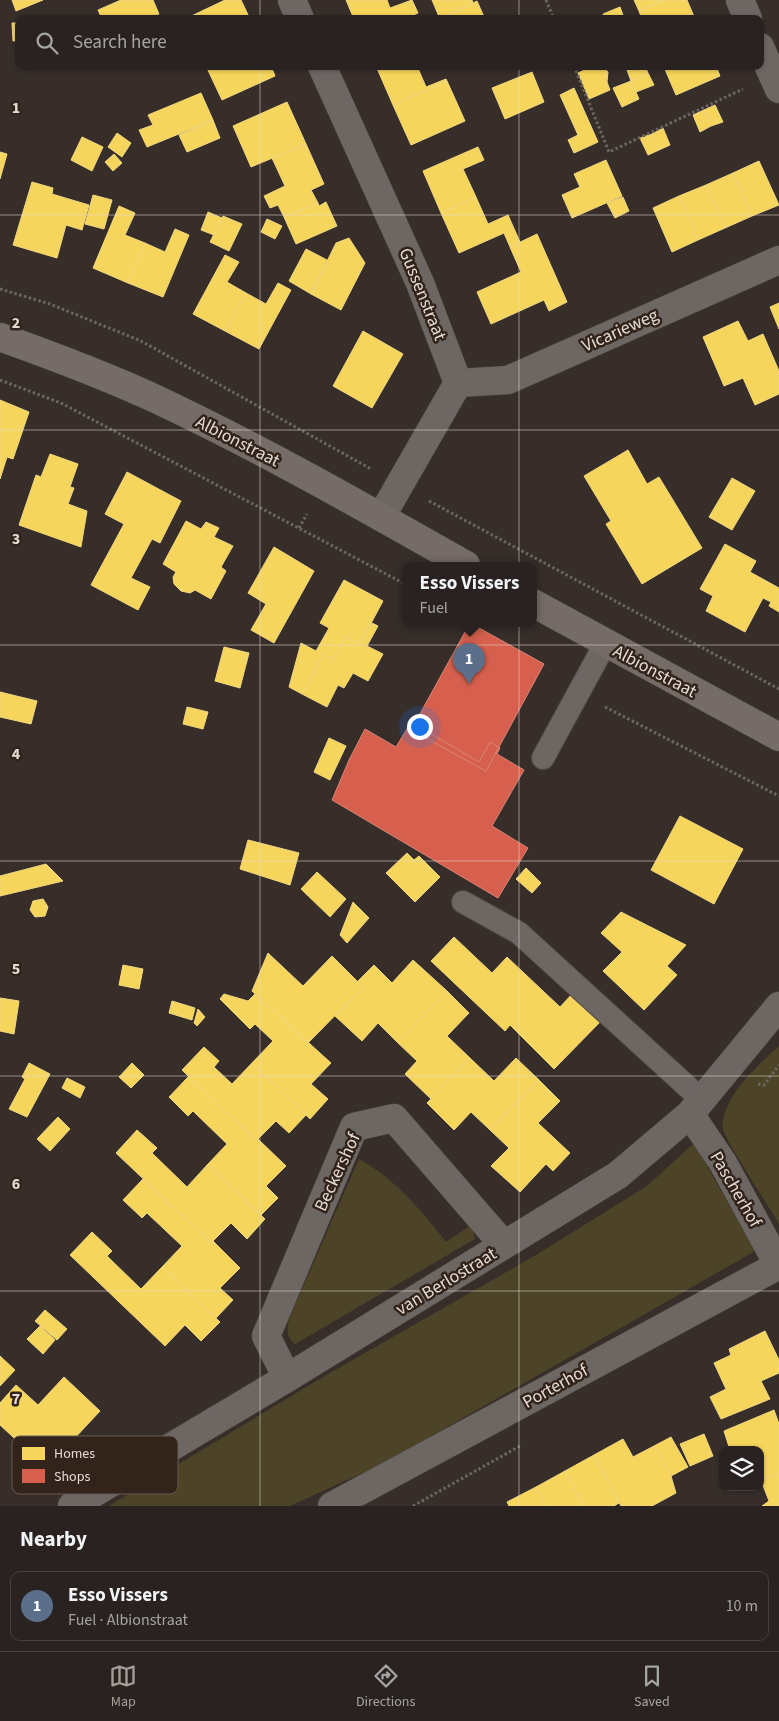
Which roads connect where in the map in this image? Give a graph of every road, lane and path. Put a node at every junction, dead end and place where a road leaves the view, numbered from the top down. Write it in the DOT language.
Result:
graph roads {
  1 [pos="292,0"];
  2 [pos="546,0"];
  3 [pos="740,0"];
  4 [pos="298,15"];
  5 [pos="552,15"];
  6 [pos="746,15"];
  7 [pos="764,56"];
  8 [pos="324,70"];
  9 [pos="576,70"];
  10 [pos="776,82"];
  11 [pos="779,260"];
  12 [pos="0,336"];
  13 [pos="0,380"];
  14 [pos="458,383"];
  15 [pos="381,517"];
  16 [pos="461,562"];
  17 [pos="402,582"];
  18 [pos="537,605"];
  19 [pos="605,644"];
  20 [pos="578,693"];
  21 [pos="779,737"];
  22 [pos="543,758"];
  23 [pos="779,796"];
  24 [pos="463,902"];
  25 [pos="779,1006"];
  26 [pos="696,1107"];
  27 [pos="504,1245"];
  28 [pos="779,1266"];
  29 [pos="287,1378"];
  30 [pos="178,1443"];
  31 [pos="92,1494"];
  32 [pos="72,1506"];
  33 [pos="332,1506"];
  1 -- 4 [label="street"];
  2 -- 5 [label="path"];
  3 -- 6 [label="street"];
  7 -- 10 [label="street"];
  8 -- 14 [label="street, Gussenstraat"];
  9 -- 10 [label="path"];
  11 -- 14 [label="street, Vicarieweg"];
  12 -- 15 [label="street, Albionstraat"];
  13 -- 17 [label="path"];
  14 -- 15 [label="street"];
  15 -- 16 [label="street, Albionstraat"];
  18 -- 19 [label="street, Albionstraat"];
  19 -- 20 [label="lane"];
  19 -- 21 [label="street, Albionstraat"];
  20 -- 22 [label="lane"];
  20 -- 23 [label="path"];
  24 -- 26 [label="lane"];
  25 -- 26 [label="street, van Berlostraat"];
  26 -- 27 [label="street, van Berlostraat"];
  26 -- 28 [label="street, Pascherhof"];
  27 -- 29 [label="street, van Berlostraat"];
  27 -- 29 [label="street, Beckershof"];
  28 -- 33 [label="street, Porterhof"];
  29 -- 30 [label="street, van Berlostraat"];
  31 -- 32 [label="street, van Berlostraat"];
}
